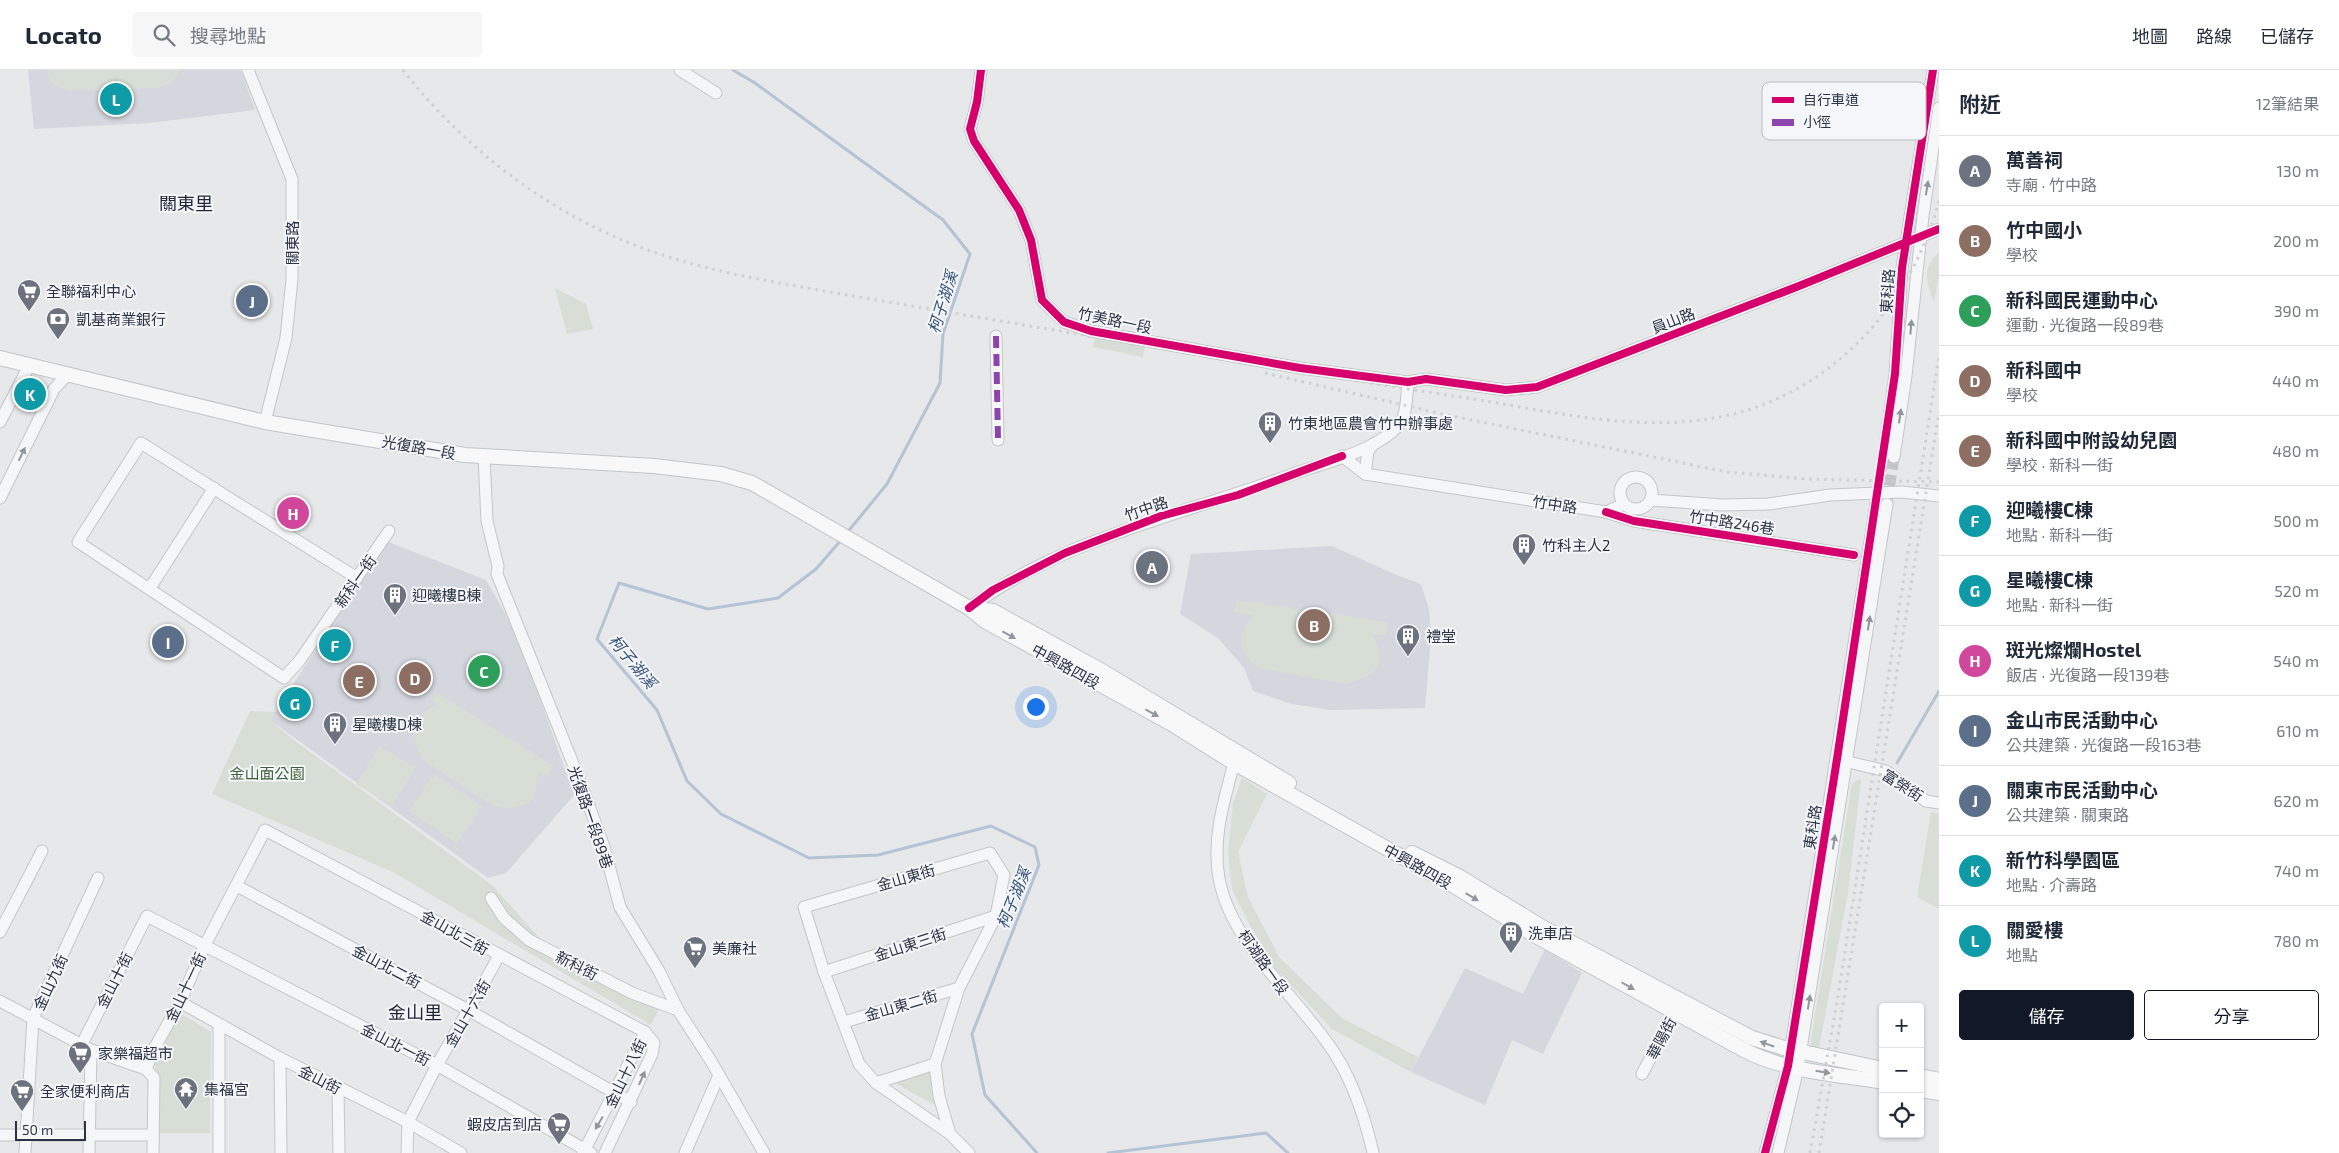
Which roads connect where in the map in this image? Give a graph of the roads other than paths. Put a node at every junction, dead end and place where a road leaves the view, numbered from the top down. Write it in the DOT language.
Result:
graph roads {
  1 [pos="248,70"];
  2 [pos="680,70"];
  3 [pos="981,70"];
  4 [pos="1933,70"];
  5 [pos="716,93"];
  6 [pos="1939,108"];
  7 [pos="1926,115"];
  8 [pos="1922,140"];
  9 [pos="1939,229"];
  10 [pos="1920,236"];
  11 [pos="1906,243"];
  12 [pos="996,336"];
  13 [pos="0,358"];
  14 [pos="29,366"];
  15 [pos="68,374"];
  16 [pos="1408,382"];
  17 [pos="0,422"];
  18 [pos="265,422"];
  19 [pos="998,440"];
  20 [pos="1373,444"];
  21 [pos="484,456"];
  22 [pos="1342,456"];
  23 [pos="1365,474"];
  24 [pos="214,488"];
  25 [pos="1939,496"];
  26 [pos="0,498"];
  27 [pos="1651,500"];
  28 [pos="1882,503"];
  29 [pos="1624,504"];
  30 [pos="1606,512"];
  31 [pos="389,531"];
  32 [pos="856,544"];
  33 [pos="1854,556"];
  34 [pos="357,578"];
  35 [pos="150,588"];
  36 [pos="969,608"];
  37 [pos="1237,759"];
  38 [pos="1842,760"];
  39 [pos="1939,803"];
  40 [pos="265,830"];
  41 [pos="42,851"];
  42 [pos="98,878"];
  43 [pos="237,886"];
  44 [pos="492,898"];
  45 [pos="147,916"];
  46 [pos="996,916"];
  47 [pos="0,932"];
  48 [pos="204,945"];
  49 [pos="499,956"];
  50 [pos="824,972"];
  51 [pos="959,988"];
  52 [pos="0,1001"];
  53 [pos="180,1002"];
  54 [pos="1678,1007"];
  55 [pos="468,1010"];
  56 [pos="678,1010"];
  57 [pos="33,1018"];
  58 [pos="844,1022"];
  59 [pos="219,1024"];
  60 [pos="645,1032"];
  61 [pos="87,1047"];
  62 [pos="1795,1051"];
  63 [pos="280,1058"];
  64 [pos="935,1064"];
  65 [pos="436,1065"];
  66 [pos="1793,1067"];
  67 [pos="1879,1068"];
  68 [pos="146,1069"];
  69 [pos="1642,1074"];
  70 [pos="719,1075"];
  71 [pos="1924,1077"];
  72 [pos="1939,1080"];
  73 [pos="1879,1081"];
  74 [pos="876,1084"];
  75 [pos="338,1089"];
  76 [pos="1924,1091"];
  77 [pos="614,1092"];
  78 [pos="1939,1093"];
  79 [pos="631,1102"];
  80 [pos="408,1122"];
  81 [pos="25,1134"];
  82 [pos="950,1134"];
  83 [pos="0,1135"];
  84 [pos="89,1135"];
  85 [pos="153,1135"];
  86 [pos="586,1152"];
  87 [pos="967,1152"];
  88 [pos="25,1153"];
  89 [pos="89,1153"];
  90 [pos="153,1153"];
  91 [pos="219,1153"];
  92 [pos="281,1153"];
  93 [pos="339,1153"];
  94 [pos="407,1153"];
  95 [pos="461,1153"];
  96 [pos="605,1153"];
  97 [pos="685,1153"];
  98 [pos="764,1153"];
  99 [pos="1373,1153"];
  100 [pos="1765,1153"];
  101 [pos="1778,1153"];
  1 -- 18 [label="street, 關東路"];
  2 -- 5 [label="street"];
  3 -- 16 [label="street, 竹美路一段"];
  4 -- 7 [label="street, 東科路"];
  10 -- 6 [label="street, 東科路, one-way"];
  8 -- 11 [label="street, 東科路"];
  9 -- 10 [label="street, 員山路"];
  10 -- 11 [label="street, 員山路"];
  11 -- 10 [label="street, 東科路, one-way"];
  11 -- 16 [label="street, 員山路"];
  12 -- 19 [label="street"];
  13 -- 14 [label="main road, 光復路一段"];
  14 -- 15 [label="main road, 光復路一段"];
  14 -- 17 [label="street"];
  15 -- 18 [label="main road, 光復路一段"];
  26 -- 15 [label="street, one-way"];
  16 -- 20 [label="street, 竹中路"];
  18 -- 21 [label="main road, 光復路一段"];
  20 -- 22 [label="street, 竹中路"];
  20 -- 23 [label="street"];
  21 -- 32 [label="main road, 光復路一段"];
  21 -- 56 [label="street, 光復路一段89巷"];
  22 -- 23 [label="street, 竹中路"];
  22 -- 36 [label="street, 竹中路"];
  23 -- 30 [label="street, 竹中路"];
  24 -- 34 [label="street"];
  24 -- 35 [label="street"];
  24 -- 35 [label="street"];
  25 -- 27 [label="street"];
  27 -- 29 [label="street"];
  27 -- 29 [label="street"];
  28 -- 38 [label="street, 東科路"];
  29 -- 30 [label="street"];
  30 -- 33 [label="street, 竹中路246巷"];
  31 -- 34 [label="street, 新科一街"];
  32 -- 36 [label="main road, 中興路四段"];
  34 -- 35 [label="street, 新科一街"];
  36 -- 37 [label="main road, 中興路四段"];
  37 -- 54 [label="main road, 中興路四段"];
  37 -- 99 [label="street, 柯湖路一段"];
  38 -- 39 [label="street, 富榮街"];
  38 -- 62 [label="street, 東科路"];
  40 -- 43 [label="street, 金山十一街"];
  40 -- 49 [label="street, 金山北三街"];
  41 -- 47 [label="street"];
  42 -- 57 [label="street, 金山九街"];
  43 -- 48 [label="street, 金山十一街"];
  43 -- 55 [label="street, 金山北二街"];
  44 -- 56 [label="street, 新科街"];
  45 -- 48 [label="street, 金山北一街"];
  45 -- 61 [label="street, 金山十街"];
  46 -- 50 [label="street, 金山東三街"];
  46 -- 50 [label="street, 金山東街"];
  46 -- 51 [label="street, 金山東街"];
  48 -- 53 [label="street, 金山十一街"];
  48 -- 65 [label="street, 金山北一街"];
  49 -- 55 [label="street, 金山十六街"];
  49 -- 60 [label="street, 金山北三街"];
  50 -- 58 [label="street, 金山東街"];
  51 -- 58 [label="street, 金山東二街"];
  51 -- 64 [label="street, 金山東街"];
  52 -- 57 [label="street"];
  53 -- 59 [label="street, 金山街"];
  53 -- 68 [label="street, 金山十一街"];
  62 -- 54 [label="main road, 中興路四段, one-way"];
  54 -- 66 [label="main road, 中興路四段"];
  54 -- 69 [label="street, 華陽街"];
  55 -- 65 [label="street, 金山十六街"];
  55 -- 77 [label="street, 金山北二街"];
  56 -- 70 [label="street, 光復路一段89巷"];
  57 -- 61 [label="street"];
  57 -- 81 [label="street, 金山九街"];
  58 -- 74 [label="street, 金山東街"];
  59 -- 63 [label="street, 金山街"];
  59 -- 91 [label="street"];
  60 -- 77 [label="street, 金山十八街"];
  79 -- 60 [label="street, 金山十八街, one-way"];
  61 -- 68 [label="street"];
  61 -- 84 [label="street, 金山十街"];
  62 -- 66 [label="street, 東科路"];
  62 -- 67 [label="main road, 中興路四段"];
  63 -- 75 [label="street, 金山街"];
  63 -- 92 [label="street"];
  64 -- 74 [label="street"];
  64 -- 82 [label="street, 金山東街"];
  65 -- 80 [label="street, 金山十六街"];
  65 -- 86 [label="street, 金山北一街"];
  66 -- 73 [label="main road, 中興路四段, one-way"];
  66 -- 100 [label="street, 東科路"];
  66 -- 101 [label="street, 東科路"];
  68 -- 85 [label="street"];
  70 -- 97 [label="street"];
  70 -- 98 [label="street, 光復路一段89巷"];
  71 -- 72 [label="main road"];
  74 -- 82 [label="street, 金山東街"];
  75 -- 80 [label="street, 金山街"];
  75 -- 93 [label="street"];
  76 -- 78 [label="main road"];
  77 -- 79 [label="street, 金山北二街"];
  77 -- 86 [label="street, 金山十八街, one-way"];
  79 -- 96 [label="street, 金山十八街"];
  80 -- 94 [label="street, 金山十六街"];
  80 -- 95 [label="street, 金山街"];
  81 -- 83 [label="street"];
  81 -- 84 [label="street"];
  81 -- 88 [label="street, 金山九街"];
  82 -- 87 [label="street, 金山東街"];
  84 -- 85 [label="street"];
  84 -- 89 [label="street, 金山十街"];
  85 -- 90 [label="street"];
}
